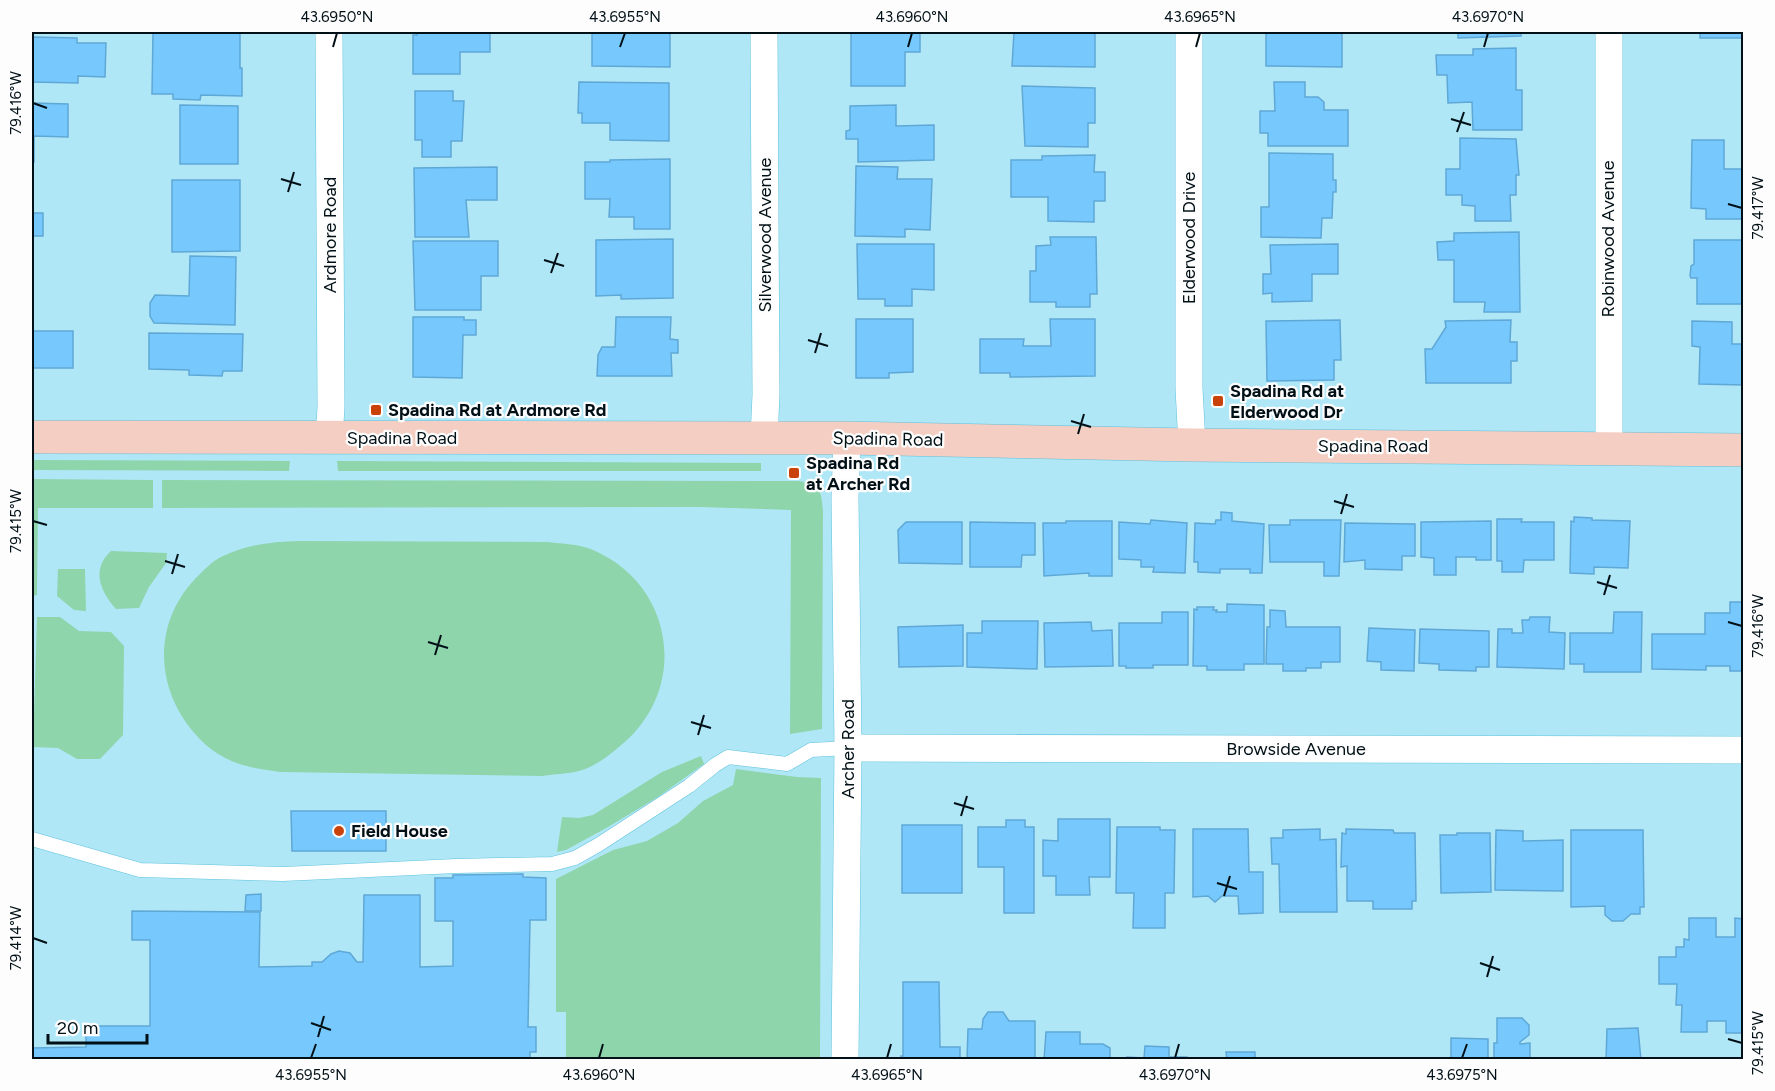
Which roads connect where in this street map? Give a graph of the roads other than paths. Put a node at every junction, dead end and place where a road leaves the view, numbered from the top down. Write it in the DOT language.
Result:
graph roads {
  1 [pos="329,32"];
  2 [pos="764,32"];
  3 [pos="1190,32"];
  4 [pos="1609,32"];
  5 [pos="32,437"];
  6 [pos="329,438"];
  7 [pos="764,438"];
  8 [pos="847,438"];
  9 [pos="1192,445"];
  10 [pos="1609,447"];
  11 [pos="1743,450"];
  12 [pos="848,748"];
  13 [pos="1743,750"];
  14 [pos="32,839"];
  15 [pos="845,1059"];
  1 -- 6 [label="street, Ardmore Road"];
  2 -- 7 [label="street, Silverwood Avenue"];
  3 -- 9 [label="street, Elderwood Drive"];
  4 -- 10 [label="street, Robinwood Avenue"];
  5 -- 6 [label="street, Spadina Road"];
  6 -- 7 [label="street, Spadina Road"];
  7 -- 8 [label="street, Spadina Road"];
  8 -- 9 [label="street, Spadina Road"];
  8 -- 12 [label="street, Archer Road"];
  9 -- 10 [label="street, Spadina Road"];
  10 -- 11 [label="street, Spadina Road"];
  12 -- 13 [label="street, Browside Avenue"];
  12 -- 14 [label="lane"];
  12 -- 15 [label="street, Archer Road"];
}
